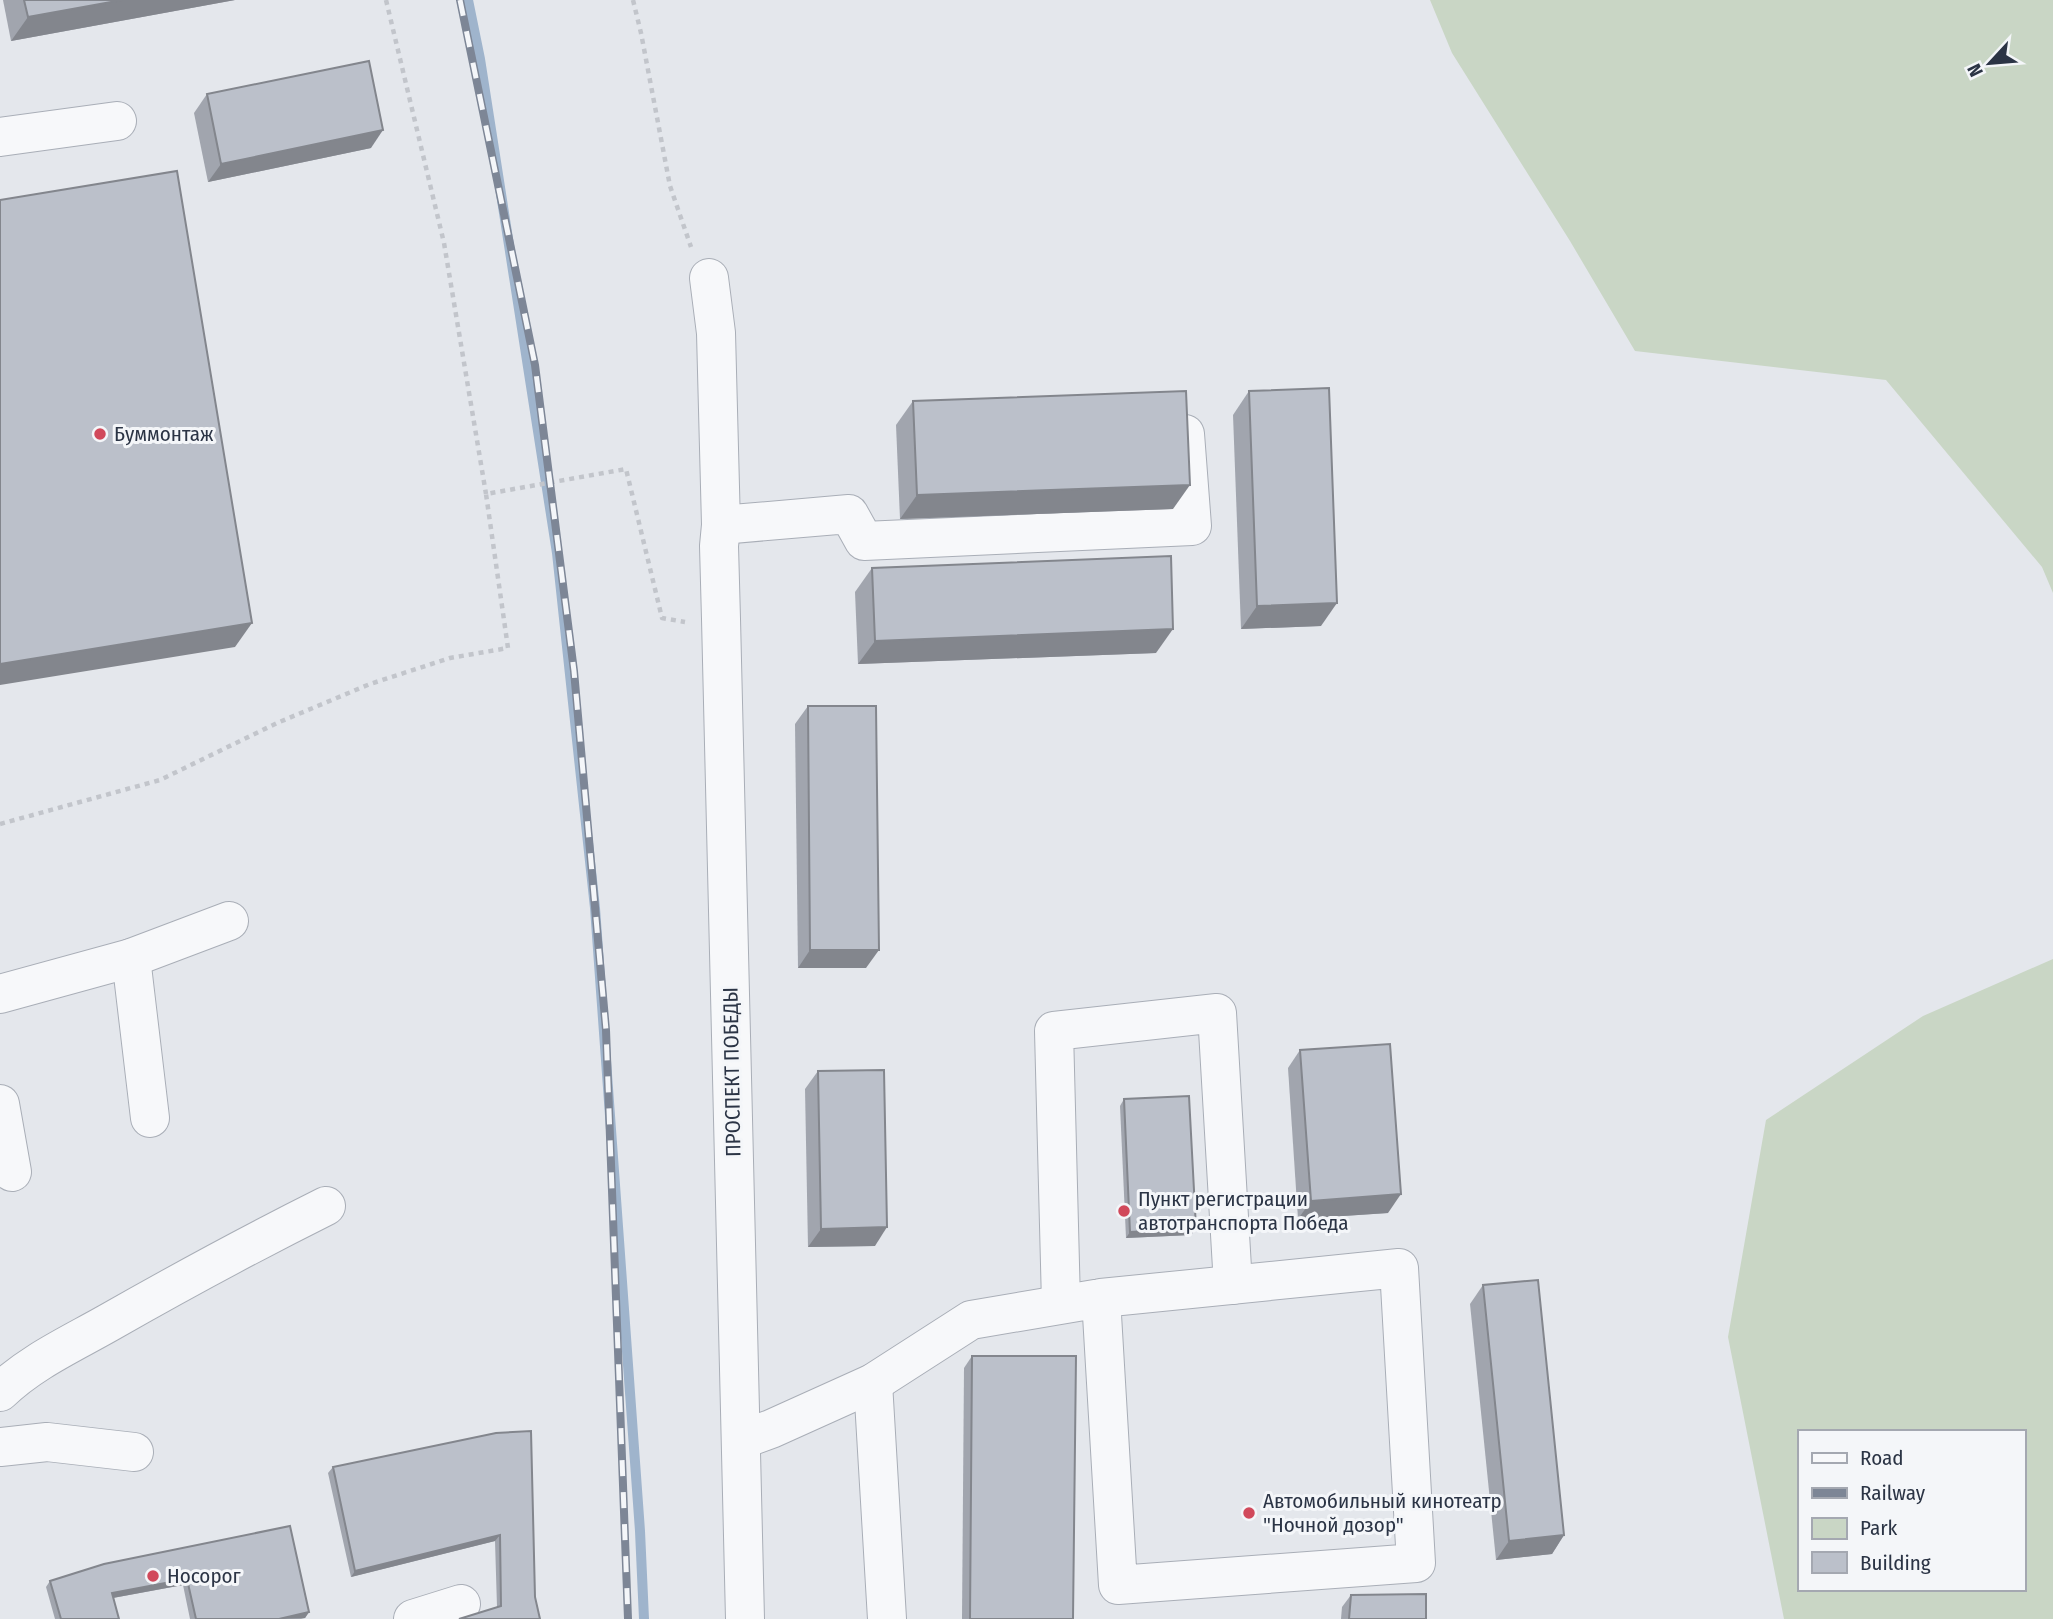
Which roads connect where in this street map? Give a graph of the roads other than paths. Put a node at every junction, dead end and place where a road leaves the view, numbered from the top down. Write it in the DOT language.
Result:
graph roads {
  1 [pos="117,121"];
  2 [pos="0,137"];
  3 [pos="701,265"];
  4 [pos="1184,411"];
  5 [pos="721,524"];
  6 [pos="229,921"];
  7 [pos="131,958"];
  8 [pos="0,994"];
  9 [pos="0,1104"];
  10 [pos="150,1118"];
  11 [pos="12,1172"];
  12 [pos="326,1206"];
  13 [pos="1233,1284"];
  14 [pos="1101,1298"];
  15 [pos="1060,1303"];
  16 [pos="873,1383"];
  17 [pos="0,1392"];
  18 [pos="741,1440"];
  19 [pos="0,1447"];
  20 [pos="134,1452"];
  21 [pos="461,1604"];
  22 [pos="414,1619"];
  23 [pos="745,1619"];
  24 [pos="887,1619"];
  1 -- 2 [label="street"];
  3 -- 5 [label="street, ПРОСПЕКТ ПОБЕДЫ"];
  4 -- 5 [label="street"];
  5 -- 18 [label="street, ПРОСПЕКТ ПОБЕДЫ"];
  6 -- 7 [label="street"];
  7 -- 8 [label="street"];
  7 -- 10 [label="street"];
  9 -- 11 [label="street"];
  12 -- 17 [label="street"];
  13 -- 14 [label="street"];
  13 -- 14 [label="street"];
  13 -- 15 [label="street"];
  14 -- 15 [label="street"];
  15 -- 16 [label="street"];
  16 -- 18 [label="street"];
  16 -- 24 [label="street"];
  18 -- 23 [label="street, ПРОСПЕКТ ПОБЕДЫ"];
  19 -- 20 [label="street"];
  21 -- 22 [label="street"];
}
